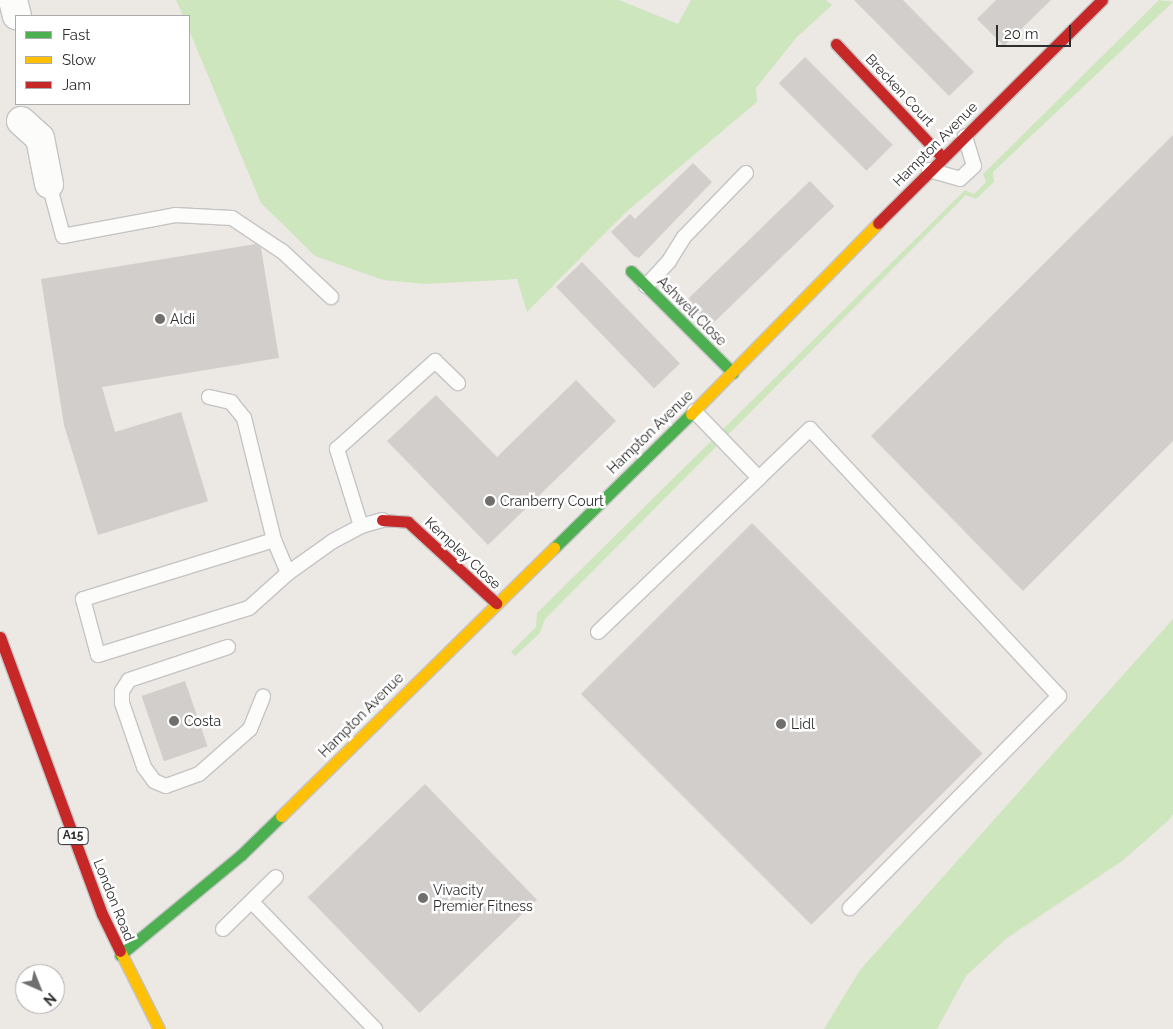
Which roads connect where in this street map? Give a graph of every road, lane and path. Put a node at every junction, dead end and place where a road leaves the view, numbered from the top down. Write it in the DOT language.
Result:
graph roads {
  1 [pos="13,0"];
  2 [pos="1102,0"];
  3 [pos="17,15"];
  4 [pos="836,44"];
  5 [pos="17,114"];
  6 [pos="965,136"];
  7 [pos="942,157"];
  8 [pos="929,170"];
  9 [pos="746,173"];
  10 [pos="49,184"];
  11 [pos="631,271"];
  12 [pos="646,286"];
  13 [pos="331,297"];
  14 [pos="733,373"];
  15 [pos="458,383"];
  16 [pos="209,397"];
  17 [pos="694,411"];
  18 [pos="759,478"];
  19 [pos="382,520"];
  20 [pos="361,526"];
  21 [pos="274,540"];
  22 [pos="288,572"];
  23 [pos="496,603"];
  24 [pos="598,632"];
  25 [pos="0,637"];
  26 [pos="228,647"];
  27 [pos="263,697"];
  28 [pos="276,877"];
  29 [pos="252,902"];
  30 [pos="850,908"];
  31 [pos="223,929"];
  32 [pos="120,954"];
  33 [pos="159,1029"];
  34 [pos="375,1029"];
  1 -- 3 [label="street"];
  2 -- 6 [label="street, Hampton Avenue"];
  4 -- 7 [label="street, Brecken Court"];
  5 -- 10 [label="street"];
  6 -- 7 [label="street, Hampton Avenue"];
  6 -- 8 [label="lane"];
  7 -- 8 [label="street, Hampton Avenue"];
  8 -- 14 [label="street, Hampton Avenue"];
  9 -- 12 [label="lane"];
  10 -- 13 [label="lane"];
  11 -- 12 [label="street, Ashwell Close"];
  12 -- 14 [label="street, Ashwell Close"];
  14 -- 17 [label="street, Hampton Avenue"];
  15 -- 20 [label="lane"];
  16 -- 21 [label="lane"];
  17 -- 18 [label="lane"];
  17 -- 23 [label="street, Hampton Avenue"];
  18 -- 24 [label="lane"];
  18 -- 30 [label="lane"];
  19 -- 20 [label="lane"];
  19 -- 23 [label="street, Kempley Close"];
  20 -- 22 [label="lane"];
  21 -- 22 [label="lane"];
  21 -- 22 [label="lane"];
  23 -- 32 [label="street, Hampton Avenue"];
  25 -- 32 [label="street, London Road / A15"];
  26 -- 27 [label="lane"];
  28 -- 29 [label="lane"];
  29 -- 31 [label="lane"];
  29 -- 34 [label="lane"];
  32 -- 33 [label="street, London Road / A15"];
}
